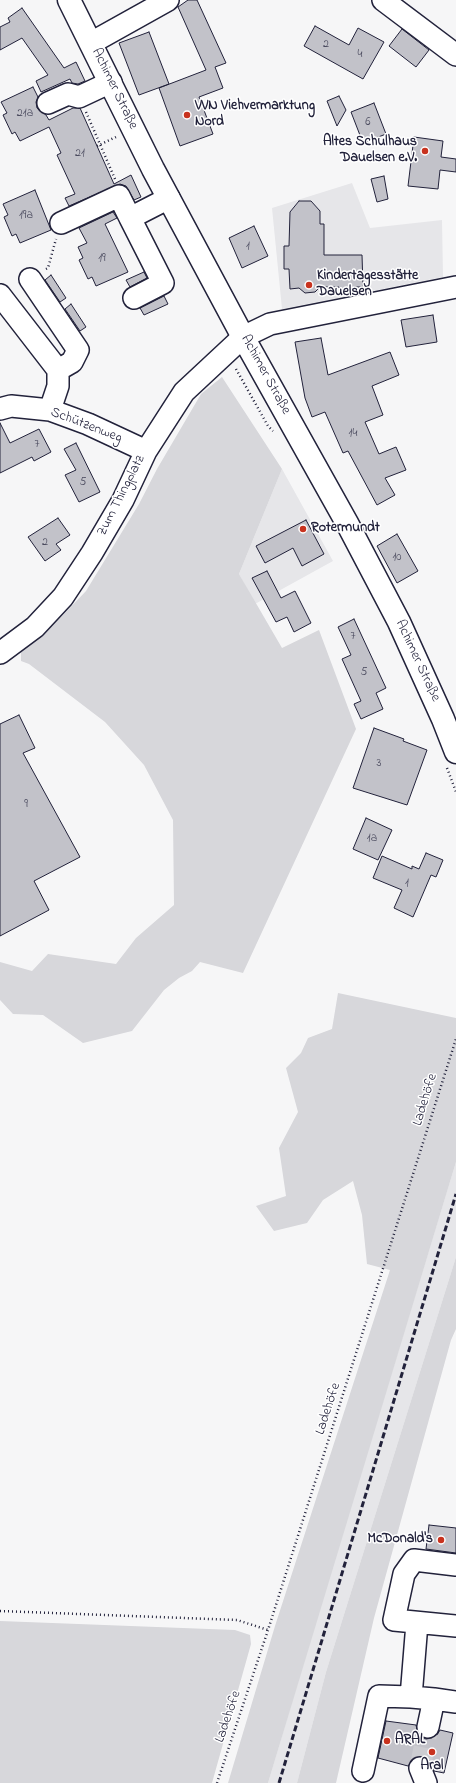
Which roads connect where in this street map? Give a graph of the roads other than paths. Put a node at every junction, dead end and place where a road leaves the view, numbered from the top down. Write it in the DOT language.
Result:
graph roads {
  1 [pos="69,0"];
  2 [pos="168,0"];
  3 [pos="383,0"];
  4 [pos="91,43"];
  5 [pos="456,56"];
  6 [pos="110,82"];
  7 [pos="48,103"];
  8 [pos="169,198"];
  9 [pos="130,218"];
  10 [pos="60,223"];
  11 [pos="30,280"];
  12 [pos="456,287"];
  13 [pos="0,295"];
  14 [pos="134,298"];
  15 [pos="243,337"];
  16 [pos="58,370"];
  17 [pos="0,409"];
  18 [pos="50,410"];
  19 [pos="146,451"];
  20 [pos="0,653"];
  21 [pos="456,752"];
  22 [pos="456,1565"];
  23 [pos="417,1623"];
  24 [pos="456,1626"];
  25 [pos="411,1697"];
  26 [pos="434,1699"];
  27 [pos="456,1702"];
  28 [pos="428,1728"];
  29 [pos="363,1771"];
  1 -- 4 [label="main road, Achimer Straße"];
  2 -- 4 [label="street"];
  3 -- 5 [label="street"];
  4 -- 6 [label="main road, Achimer Straße"];
  6 -- 7 [label="street"];
  6 -- 8 [label="main road, Achimer Straße"];
  8 -- 9 [label="street"];
  8 -- 15 [label="main road, Achimer Straße"];
  9 -- 10 [label="street"];
  9 -- 14 [label="street"];
  11 -- 16 [label="street"];
  12 -- 15 [label="street, Zum Thingplatz"];
  13 -- 16 [label="street"];
  15 -- 19 [label="street, Zum Thingplatz"];
  15 -- 21 [label="main road, Achimer Straße"];
  16 -- 18 [label="street"];
  17 -- 18 [label="street, Schützenweg"];
  18 -- 19 [label="street, Schützenweg"];
  19 -- 20 [label="street, Zum Thingplatz"];
  22 -- 23 [label="street"];
  23 -- 24 [label="street"];
  23 -- 25 [label="street"];
  25 -- 26 [label="street"];
  25 -- 29 [label="street"];
  26 -- 27 [label="street"];
  26 -- 28 [label="street"];
}
